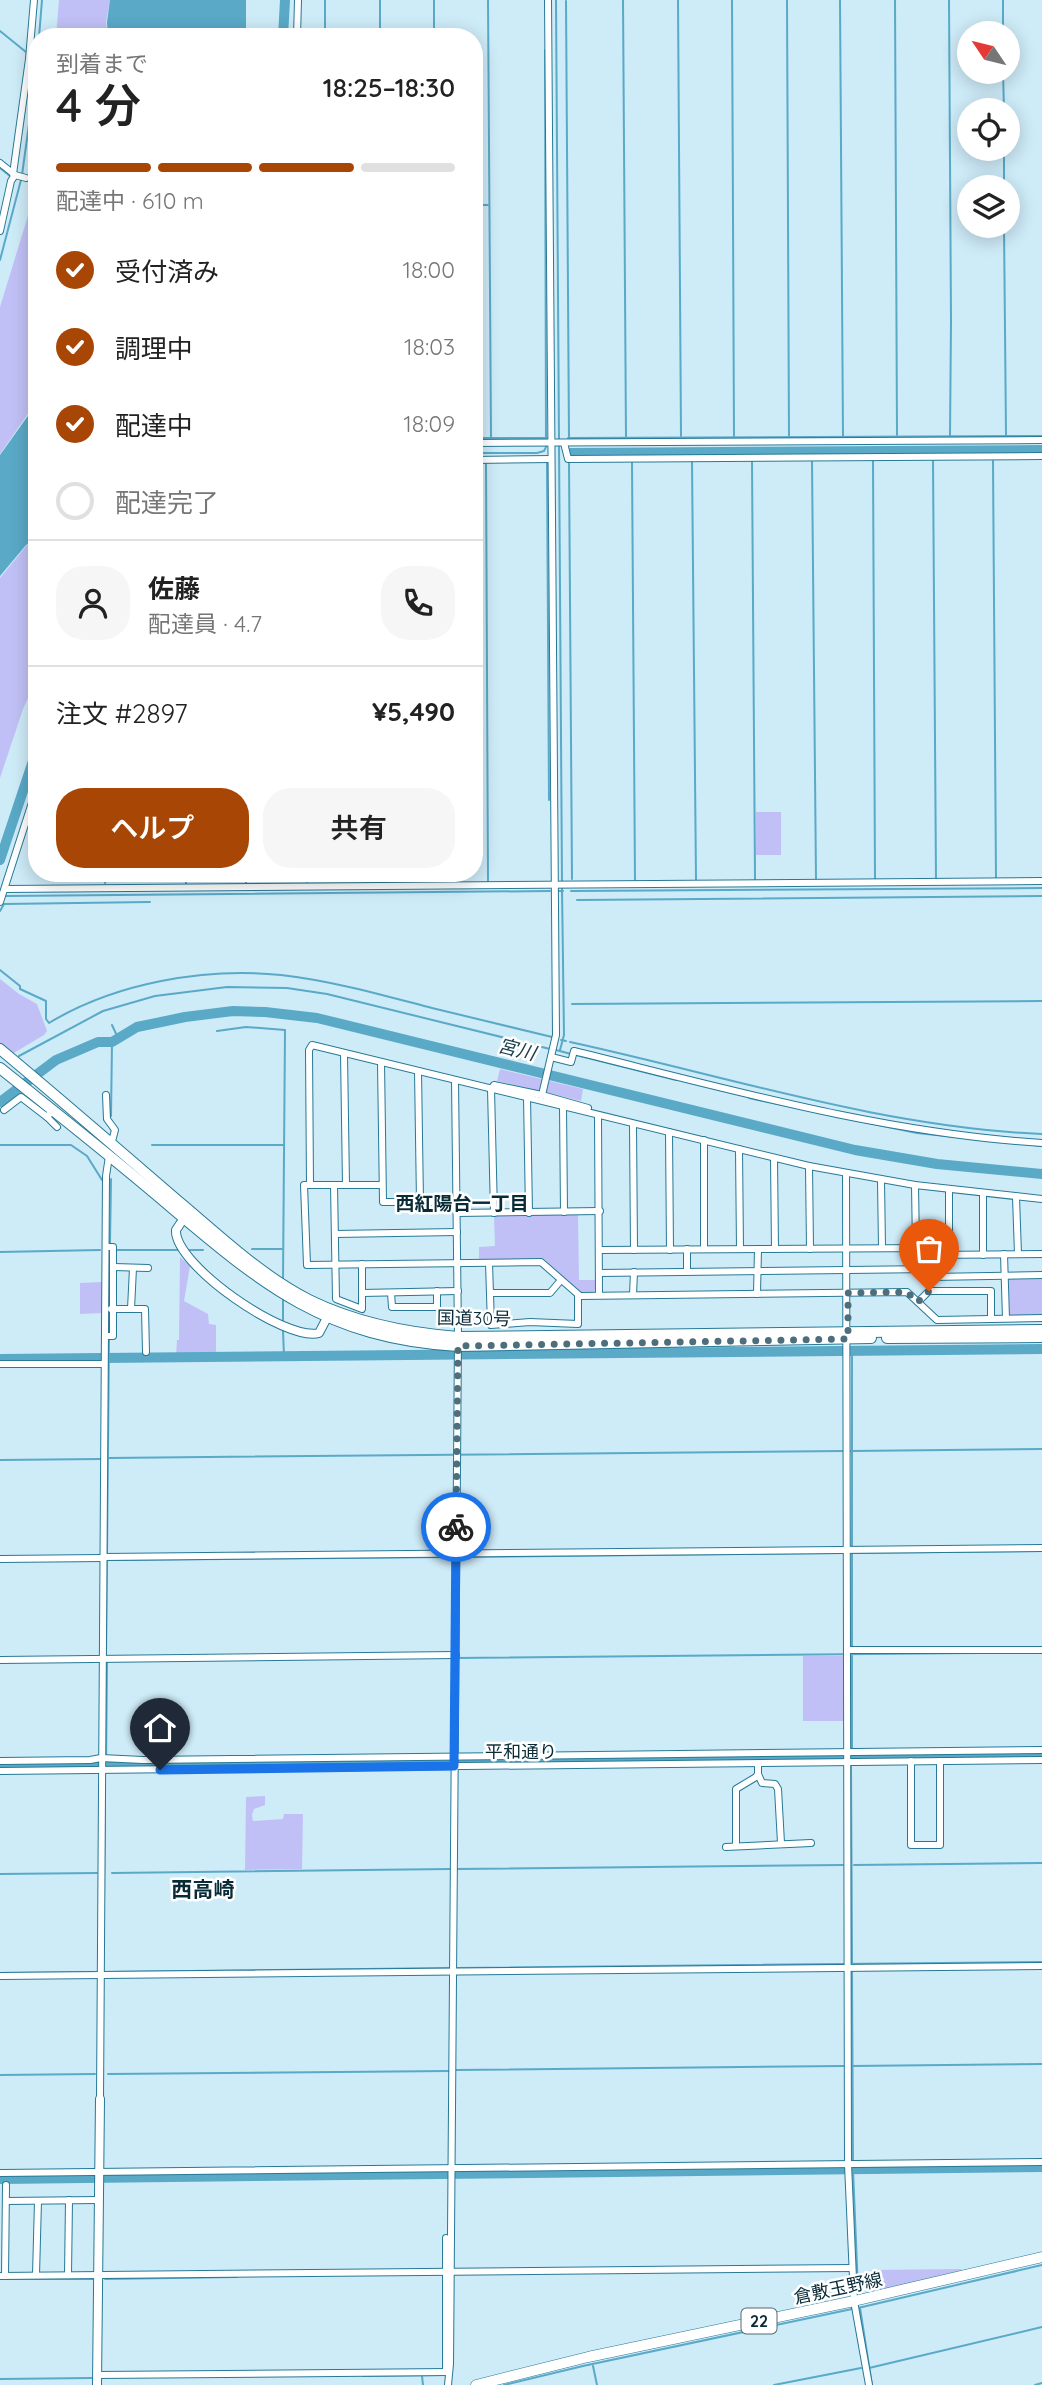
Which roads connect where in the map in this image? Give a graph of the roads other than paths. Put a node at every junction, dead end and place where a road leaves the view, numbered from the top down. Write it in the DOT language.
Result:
graph roads {
  1 [pos="34,0"];
  2 [pos="298,0"];
  3 [pos="548,0"];
  4 [pos="32,28"];
  5 [pos="297,28"];
  6 [pos="28,68"];
  7 [pos="0,163"];
  8 [pos="17,177"];
  9 [pos="0,231"];
  10 [pos="1042,440"];
  11 [pos="483,443"];
  12 [pos="558,443"];
  13 [pos="1042,456"];
  14 [pos="551,459"];
  15 [pos="483,460"];
  16 [pos="28,816"];
  17 [pos="1042,881"];
  18 [pos="559,884"];
  19 [pos="5,889"];
  20 [pos="0,902"];
  21 [pos="0,1049"];
  22 [pos="344,1053"];
  23 [pos="552,1053"];
  24 [pos="381,1062"];
  25 [pos="4,1071"];
  26 [pos="418,1071"];
  27 [pos="455,1080"];
  28 [pos="491,1089"];
  29 [pos="542,1093"];
  30 [pos="106,1095"];
  31 [pos="527,1097"];
  32 [pos="60,1100"];
  33 [pos="563,1106"];
  34 [pos="4,1110"];
  35 [pos="50,1114"];
  36 [pos="598,1115"];
  37 [pos="633,1124"];
  38 [pos="57,1127"];
  39 [pos="668,1132"];
  40 [pos="704,1140"];
  41 [pos="1042,1143"];
  42 [pos="739,1149"];
  43 [pos="110,1151"];
  44 [pos="774,1158"];
  45 [pos="810,1166"];
  46 [pos="846,1174"];
  47 [pos="881,1180"];
  48 [pos="310,1185"];
  49 [pos="334,1185"];
  50 [pos="346,1185"];
  51 [pos="382,1185"];
  52 [pos="915,1185"];
  53 [pos="949,1190"];
  54 [pos="983,1194"];
  55 [pos="1016,1197"];
  56 [pos="1042,1199"];
  57 [pos="420,1202"];
  58 [pos="457,1202"];
  59 [pos="600,1211"];
  60 [pos="565,1212"];
  61 [pos="457,1213"];
  62 [pos="494,1213"];
  63 [pos="529,1213"];
  64 [pos="187,1215"];
  65 [pos="457,1232"];
  66 [pos="335,1234"];
  67 [pos="916,1247"];
  68 [pos="740,1248"];
  69 [pos="882,1248"];
  70 [pos="687,1249"];
  71 [pos="704,1249"];
  72 [pos="758,1249"];
  73 [pos="775,1249"];
  74 [pos="810,1249"];
  75 [pos="847,1249"];
  76 [pos="600,1250"];
  77 [pos="634,1250"];
  78 [pos="670,1250"];
  79 [pos="1004,1254"];
  80 [pos="1018,1254"];
  81 [pos="1042,1254"];
  82 [pos="932,1255"];
  83 [pos="949,1255"];
  84 [pos="983,1255"];
  85 [pos="458,1263"];
  86 [pos="489,1263"];
  87 [pos="335,1264"];
  88 [pos="362,1264"];
  89 [pos="133,1268"];
  90 [pos="148,1268"];
  91 [pos="932,1269"];
  92 [pos="111,1270"];
  93 [pos="757,1270"];
  94 [pos="847,1270"];
  95 [pos="687,1271"];
  96 [pos="634,1272"];
  97 [pos="599,1273"];
  98 [pos="1042,1275"];
  99 [pos="1005,1276"];
  100 [pos="561,1280"];
  101 [pos="437,1291"];
  102 [pos="458,1291"];
  103 [pos="362,1293"];
  104 [pos="391,1293"];
  105 [pos="490,1293"];
  106 [pos="848,1293"];
  107 [pos="757,1294"];
  108 [pos="578,1295"];
  109 [pos="599,1295"];
  110 [pos="634,1295"];
  111 [pos="918,1302"];
  112 [pos="109,1309"];
  113 [pos="131,1309"];
  114 [pos="329,1314"];
  115 [pos="1006,1318"];
  116 [pos="1042,1318"];
  117 [pos="990,1319"];
  118 [pos="1042,1330"];
  119 [pos="1042,1337"];
  120 [pos="848,1343"];
  121 [pos="457,1349"];
  122 [pos="146,1352"];
  123 [pos="105,1360"];
  124 [pos="0,1364"];
  125 [pos="1042,1548"];
  126 [pos="851,1549"];
  127 [pos="456,1556"];
  128 [pos="105,1557"];
  129 [pos="0,1559"];
  130 [pos="1042,1650"];
  131 [pos="849,1652"];
  132 [pos="456,1657"];
  133 [pos="105,1659"];
  134 [pos="0,1660"];
  135 [pos="1042,1750"];
  136 [pos="849,1755"];
  137 [pos="104,1759"];
  138 [pos="454,1760"];
  139 [pos="1042,1760"];
  140 [pos="0,1761"];
  141 [pos="940,1761"];
  142 [pos="911,1762"];
  143 [pos="758,1763"];
  144 [pos="103,1770"];
  145 [pos="0,1771"];
  146 [pos="758,1774"];
  147 [pos="781,1843"];
  148 [pos="811,1843"];
  149 [pos="736,1845"];
  150 [pos="726,1847"];
  151 [pos="850,1966"];
  152 [pos="1042,1966"];
  153 [pos="454,1969"];
  154 [pos="102,1975"];
  155 [pos="0,1976"];
  156 [pos="100,2099"];
  157 [pos="1042,2162"];
  158 [pos="850,2167"];
  159 [pos="452,2172"];
  160 [pos="0,2174"];
  161 [pos="100,2174"];
  162 [pos="6,2185"];
  163 [pos="69,2200"];
  164 [pos="98,2200"];
  165 [pos="6,2201"];
  166 [pos="38,2201"];
  167 [pos="446,2238"];
  168 [pos="448,2248"];
  169 [pos="1042,2257"];
  170 [pos="852,2268"];
  171 [pos="448,2272"];
  172 [pos="36,2275"];
  173 [pos="68,2275"];
  174 [pos="100,2275"];
  175 [pos="2,2276"];
  176 [pos="855,2306"];
  177 [pos="448,2372"];
  178 [pos="99,2375"];
  179 [pos="97,2385"];
  180 [pos="448,2385"];
  181 [pos="476,2385"];
  182 [pos="869,2385"];
  1 -- 4 [label="street"];
  2 -- 5 [label="street"];
  3 -- 12 [label="street"];
  6 -- 8 [label="street"];
  7 -- 8 [label="street"];
  8 -- 9 [label="street"];
  10 -- 12 [label="street"];
  11 -- 12 [label="street"];
  12 -- 13 [label="street"];
  12 -- 14 [label="street"];
  14 -- 15 [label="street"];
  14 -- 18 [label="street"];
  16 -- 19 [label="street"];
  17 -- 18 [label="street"];
  18 -- 19 [label="street"];
  18 -- 23 [label="street"];
  19 -- 20 [label="street"];
  21 -- 32 [label="highway, 国道30号"];
  22 -- 24 [label="street"];
  22 -- 48 [label="street"];
  22 -- 50 [label="street"];
  23 -- 29 [label="street"];
  23 -- 41 [label="street"];
  24 -- 26 [label="street"];
  24 -- 51 [label="street"];
  25 -- 35 [label="highway, 国道30号"];
  26 -- 27 [label="street"];
  26 -- 57 [label="street"];
  27 -- 28 [label="street"];
  27 -- 58 [label="street"];
  28 -- 29 [label="street"];
  28 -- 31 [label="street"];
  28 -- 62 [label="street"];
  29 -- 36 [label="street"];
  30 -- 43 [label="street"];
  31 -- 33 [label="street"];
  31 -- 63 [label="street"];
  32 -- 35 [label="highway"];
  32 -- 43 [label="highway, 国道30号"];
  33 -- 36 [label="street"];
  33 -- 60 [label="street"];
  34 -- 35 [label="street"];
  35 -- 38 [label="street"];
  35 -- 43 [label="highway, 国道30号"];
  36 -- 37 [label="street"];
  36 -- 59 [label="street"];
  37 -- 39 [label="street"];
  37 -- 77 [label="street"];
  39 -- 40 [label="street"];
  39 -- 78 [label="street"];
  40 -- 42 [label="street"];
  40 -- 71 [label="street"];
  42 -- 44 [label="street"];
  42 -- 68 [label="street"];
  43 -- 64 [label="highway, 国道30号"];
  43 -- 92 [label="street"];
  44 -- 45 [label="street"];
  44 -- 73 [label="street"];
  45 -- 46 [label="street"];
  45 -- 74 [label="street"];
  46 -- 47 [label="street"];
  46 -- 75 [label="street"];
  47 -- 52 [label="street"];
  47 -- 69 [label="street"];
  48 -- 49 [label="street"];
  48 -- 87 [label="street"];
  49 -- 50 [label="street"];
  49 -- 66 [label="street"];
  50 -- 51 [label="street"];
  51 -- 57 [label="street"];
  52 -- 53 [label="street"];
  52 -- 67 [label="street"];
  53 -- 54 [label="street"];
  53 -- 83 [label="street"];
  54 -- 55 [label="street"];
  54 -- 84 [label="street"];
  55 -- 56 [label="street"];
  55 -- 80 [label="street"];
  57 -- 58 [label="street"];
  58 -- 61 [label="street"];
  59 -- 60 [label="street"];
  59 -- 76 [label="street"];
  60 -- 63 [label="street"];
  61 -- 62 [label="street"];
  61 -- 65 [label="street"];
  62 -- 63 [label="street"];
  64 -- 114 [label="highway, 国道30号"];
  64 -- 114 [label="street"];
  65 -- 66 [label="street"];
  65 -- 85 [label="street"];
  66 -- 87 [label="street"];
  67 -- 69 [label="street"];
  67 -- 82 [label="street"];
  68 -- 71 [label="street"];
  68 -- 72 [label="street"];
  69 -- 75 [label="street"];
  70 -- 71 [label="street"];
  70 -- 78 [label="street"];
  70 -- 95 [label="street"];
  72 -- 73 [label="street"];
  72 -- 93 [label="street"];
  73 -- 74 [label="street"];
  74 -- 75 [label="street"];
  75 -- 94 [label="street"];
  76 -- 77 [label="street"];
  76 -- 97 [label="street"];
  77 -- 78 [label="street"];
  79 -- 80 [label="street"];
  79 -- 84 [label="street"];
  79 -- 99 [label="street"];
  80 -- 81 [label="street"];
  82 -- 83 [label="street"];
  82 -- 91 [label="street"];
  83 -- 84 [label="street"];
  85 -- 86 [label="street"];
  85 -- 88 [label="street"];
  85 -- 102 [label="street"];
  86 -- 100 [label="street"];
  86 -- 105 [label="street"];
  87 -- 88 [label="street"];
  87 -- 103 [label="street"];
  88 -- 103 [label="street"];
  89 -- 90 [label="street"];
  89 -- 92 [label="street"];
  89 -- 113 [label="street"];
  91 -- 94 [label="street"];
  91 -- 99 [label="street"];
  92 -- 112 [label="street"];
  93 -- 94 [label="street"];
  93 -- 95 [label="street"];
  93 -- 107 [label="street"];
  94 -- 106 [label="street"];
  95 -- 96 [label="street"];
  96 -- 97 [label="street"];
  96 -- 110 [label="street"];
  97 -- 109 [label="street"];
  98 -- 99 [label="street"];
  99 -- 115 [label="street"];
  100 -- 105 [label="street"];
  100 -- 108 [label="street"];
  101 -- 102 [label="street"];
  101 -- 104 [label="street"];
  101 -- 104 [label="street"];
  102 -- 121 [label="street"];
  103 -- 104 [label="street"];
  105 -- 108 [label="street"];
  106 -- 107 [label="street"];
  106 -- 111 [label="street"];
  106 -- 120 [label="street"];
  107 -- 110 [label="street"];
  108 -- 109 [label="street"];
  109 -- 110 [label="street"];
  111 -- 117 [label="street"];
  111 -- 117 [label="street"];
  112 -- 113 [label="street"];
  112 -- 123 [label="street"];
  113 -- 122 [label="street"];
  114 -- 121 [label="highway, 国道30号"];
  115 -- 116 [label="street"];
  115 -- 117 [label="street"];
  118 -- 120 [label="highway, 国道30号"];
  119 -- 120 [label="highway, 国道30号"];
  120 -- 121 [label="highway, 国道30号"];
  120 -- 126 [label="street"];
  121 -- 127 [label="street"];
  123 -- 124 [label="street"];
  123 -- 128 [label="street"];
  125 -- 126 [label="street"];
  126 -- 127 [label="street"];
  126 -- 131 [label="street"];
  127 -- 128 [label="street"];
  127 -- 132 [label="street"];
  128 -- 129 [label="street"];
  128 -- 133 [label="street"];
  130 -- 131 [label="street"];
  131 -- 136 [label="street"];
  132 -- 133 [label="street"];
  132 -- 138 [label="street"];
  133 -- 134 [label="street"];
  133 -- 137 [label="street"];
  135 -- 136 [label="street"];
  136 -- 138 [label="street"];
  136 -- 142 [label="street, 平和通り"];
  136 -- 143 [label="street, 平和通り"];
  136 -- 151 [label="street"];
  137 -- 138 [label="street"];
  137 -- 140 [label="street"];
  137 -- 144 [label="street"];
  138 -- 143 [label="street, 平和通り"];
  138 -- 144 [label="street, 平和通り"];
  138 -- 153 [label="street"];
  139 -- 141 [label="street, 平和通り"];
  141 -- 142 [label="street, 平和通り"];
  141 -- 142 [label="street"];
  143 -- 146 [label="street"];
  144 -- 145 [label="street, 平和通り"];
  144 -- 154 [label="street"];
  146 -- 147 [label="street"];
  146 -- 149 [label="street"];
  147 -- 148 [label="street"];
  147 -- 149 [label="street"];
  149 -- 150 [label="street"];
  151 -- 152 [label="street"];
  151 -- 153 [label="street"];
  151 -- 158 [label="street"];
  153 -- 154 [label="street"];
  153 -- 159 [label="street"];
  154 -- 155 [label="street"];
  154 -- 156 [label="street"];
  156 -- 161 [label="street"];
  157 -- 158 [label="street"];
  158 -- 159 [label="street"];
  158 -- 170 [label="street"];
  159 -- 161 [label="street"];
  159 -- 168 [label="street"];
  160 -- 161 [label="street"];
  161 -- 164 [label="street"];
  162 -- 165 [label="street"];
  163 -- 164 [label="street"];
  163 -- 166 [label="street"];
  163 -- 173 [label="street"];
  164 -- 174 [label="street"];
  165 -- 166 [label="street"];
  165 -- 175 [label="street"];
  166 -- 172 [label="street"];
  167 -- 168 [label="street"];
  168 -- 171 [label="street"];
  169 -- 176 [label="main road, 倉敷玉野線 / 22"];
  170 -- 171 [label="street"];
  170 -- 176 [label="street"];
  171 -- 174 [label="street"];
  171 -- 177 [label="street"];
  172 -- 173 [label="street"];
  172 -- 175 [label="street"];
  173 -- 174 [label="street"];
  174 -- 178 [label="street"];
  176 -- 181 [label="main road, 倉敷玉野線 / 22"];
  176 -- 182 [label="street"];
  177 -- 178 [label="street"];
  177 -- 180 [label="street"];
  178 -- 179 [label="street"];
}
